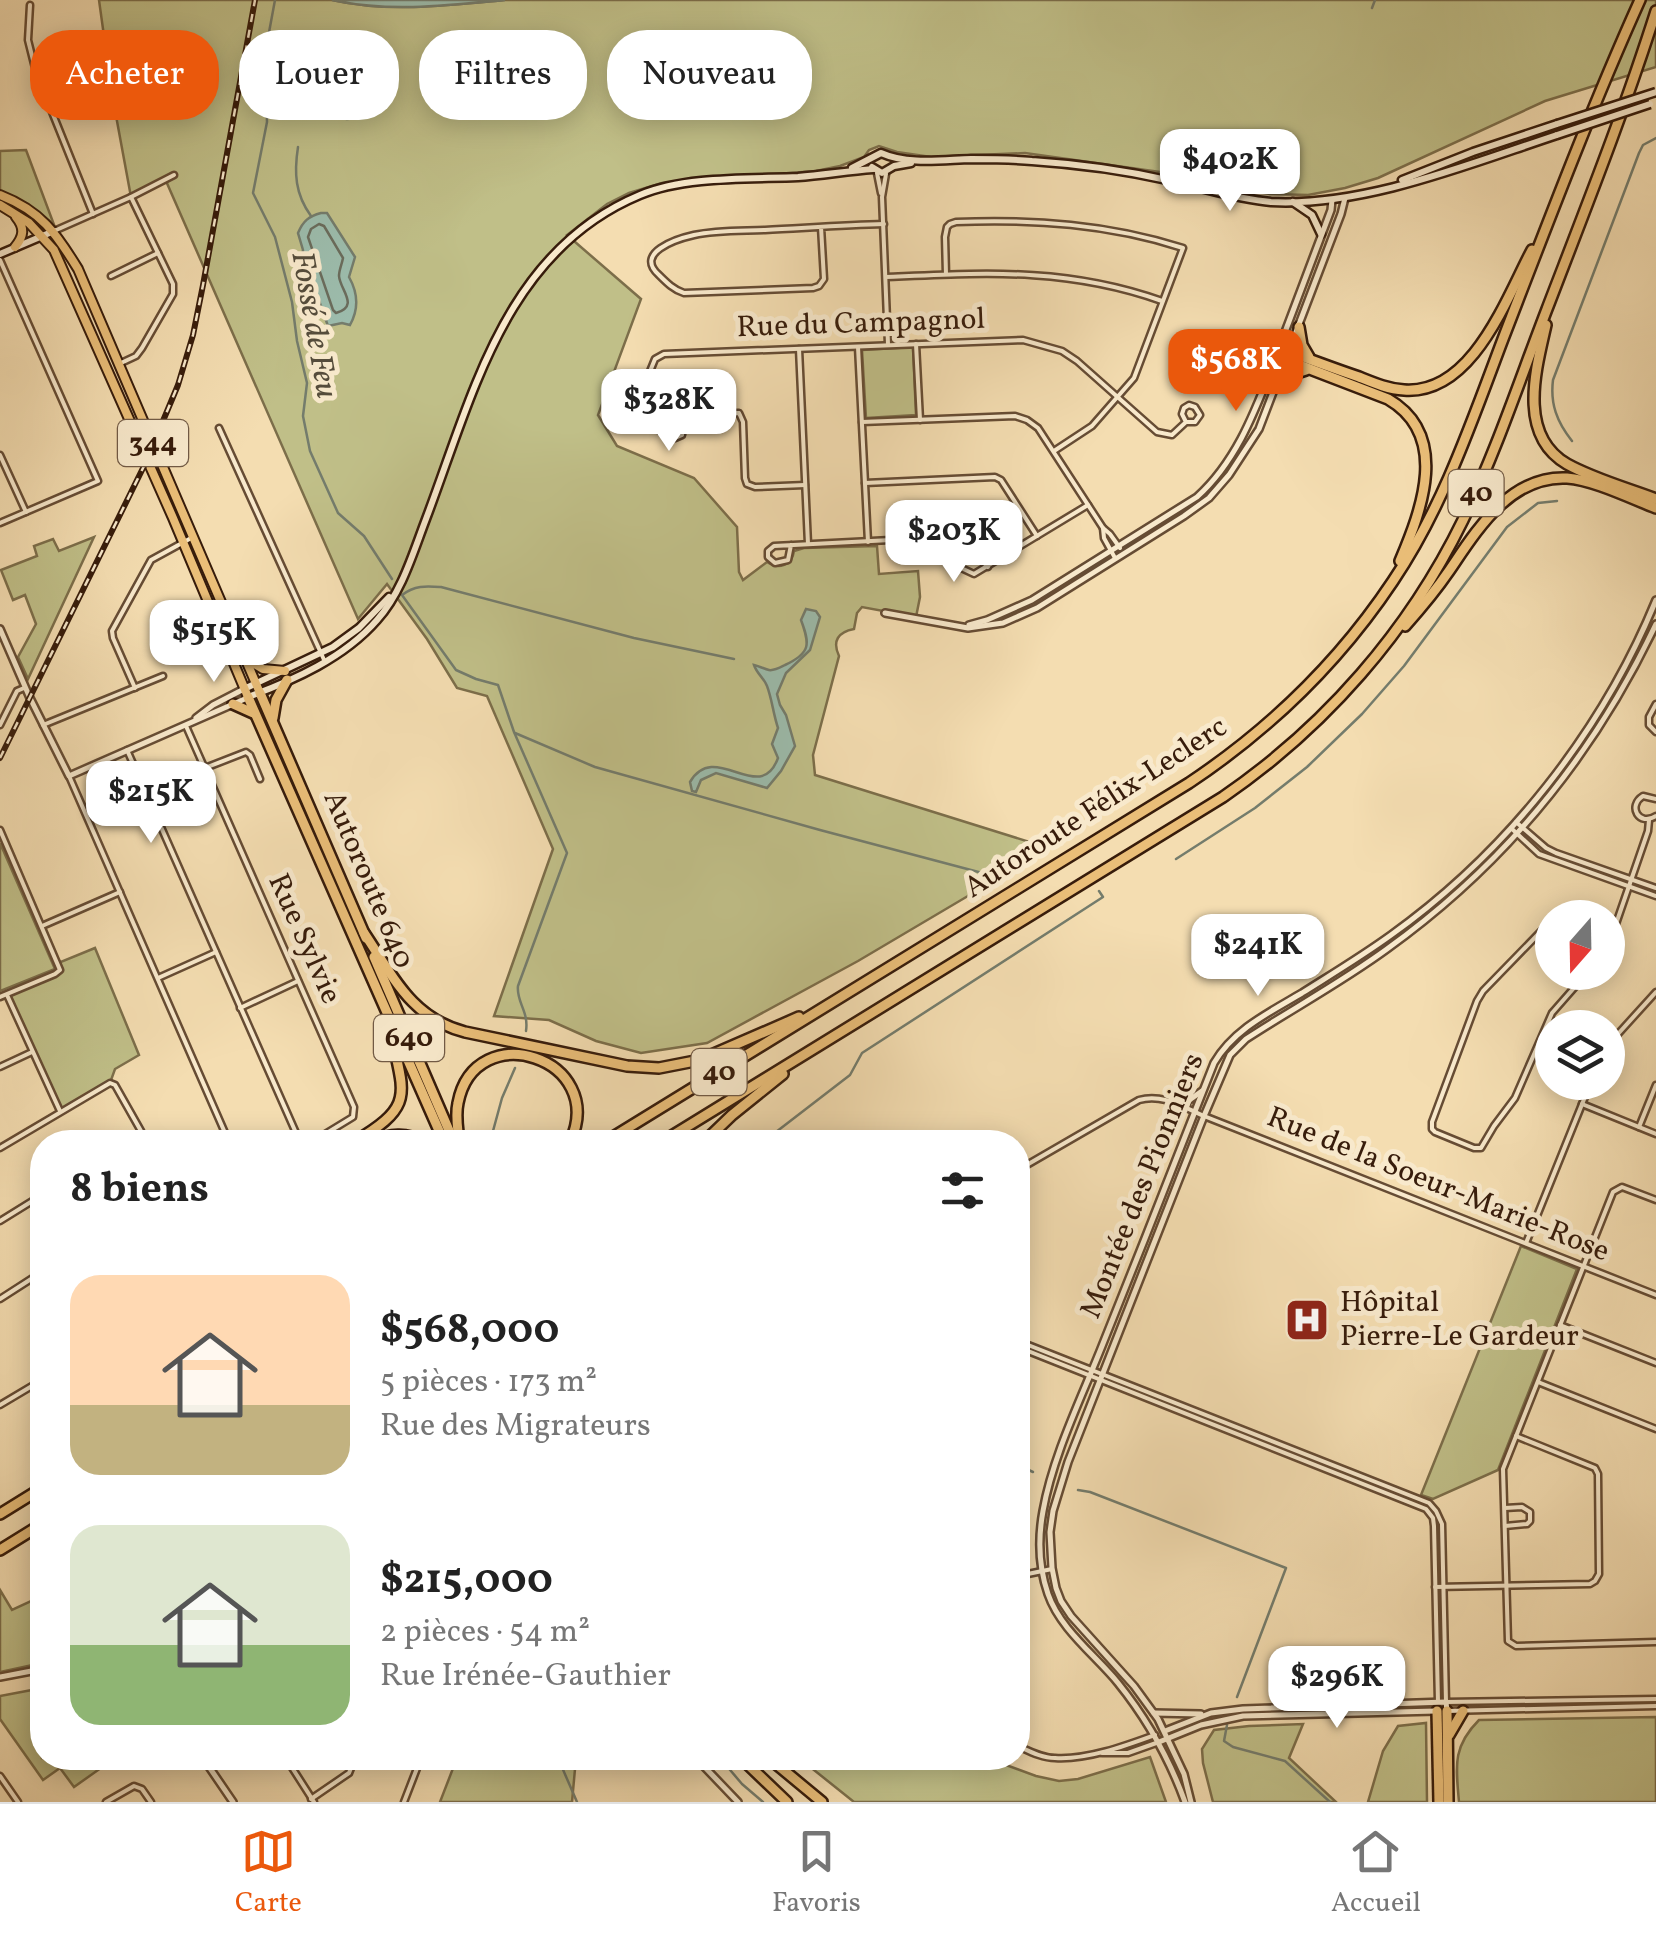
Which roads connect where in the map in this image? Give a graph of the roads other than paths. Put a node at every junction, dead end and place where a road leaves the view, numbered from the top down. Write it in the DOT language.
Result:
graph roads {
  1 [pos="1640,0"];
  2 [pos="30,6"];
  3 [pos="1656,10"];
  4 [pos="1656,92"];
  5 [pos="1653,104"];
  6 [pos="889,157"];
  7 [pos="872,159"];
  8 [pos="916,161"];
  9 [pos="846,170"];
  10 [pos="875,170"];
  11 [pos="888,170"];
  12 [pos="174,175"];
  13 [pos="1388,187"];
  14 [pos="0,196"];
  15 [pos="131,197"];
  16 [pos="882,197"];
  17 [pos="1344,198"];
  18 [pos="1332,200"];
  19 [pos="1293,202"];
  20 [pos="0,206"];
  21 [pos="1552,212"];
  22 [pos="93,214"];
  23 [pos="884,224"];
  24 [pos="821,227"];
  25 [pos="54,231"];
  26 [pos="1322,234"];
  27 [pos="42,235"];
  28 [pos="15,247"];
  29 [pos="158,254"];
  30 [pos="0,257"];
  31 [pos="946,274"];
  32 [pos="111,276"];
  33 [pos="886,277"];
  34 [pos="1554,291"];
  35 [pos="1163,301"];
  36 [pos="1299,328"];
  37 [pos="916,343"];
  38 [pos="888,344"];
  39 [pos="858,346"];
  40 [pos="799,349"];
  41 [pos="1282,354"];
  42 [pos="119,364"];
  43 [pos="1310,364"];
  44 [pos="1278,380"];
  45 [pos="1118,396"];
  46 [pos="684,414"];
  47 [pos="648,415"];
  48 [pos="920,420"];
  49 [pos="862,422"];
  50 [pos="1186,422"];
  51 [pos="220,428"];
  52 [pos="1054,451"];
  53 [pos="0,455"];
  54 [pos="865,482"];
  55 [pos="805,485"];
  56 [pos="1656,498"];
  57 [pos="1088,505"];
  58 [pos="1656,508"];
  59 [pos="26,512"];
  60 [pos="0,523"];
  61 [pos="1102,528"];
  62 [pos="1038,536"];
  63 [pos="194,538"];
  64 [pos="950,538"];
  65 [pos="184,542"];
  66 [pos="868,542"];
  67 [pos="808,544"];
  68 [pos="791,545"];
  69 [pos="1119,546"];
  70 [pos="1112,551"];
  71 [pos="1124,554"];
  72 [pos="1115,558"];
  73 [pos="988,567"];
  74 [pos="1386,591"];
  75 [pos="1656,600"];
  76 [pos="884,613"];
  77 [pos="1656,624"];
  78 [pos="955,627"];
  79 [pos="0,629"];
  80 [pos="2,641"];
  81 [pos="323,658"];
  82 [pos="246,659"];
  83 [pos="1361,674"];
  84 [pos="163,676"];
  85 [pos="286,676"];
  86 [pos="25,687"];
  87 [pos="135,688"];
  88 [pos="258,688"];
  89 [pos="246,693"];
  90 [pos="233,704"];
  91 [pos="1656,704"];
  92 [pos="255,714"];
  93 [pos="272,720"];
  94 [pos="189,723"];
  95 [pos="0,725"];
  96 [pos="44,725"];
  97 [pos="1656,732"];
  98 [pos="128,750"];
  99 [pos="205,768"];
  100 [pos="69,776"];
  101 [pos="260,779"];
  102 [pos="1656,799"];
  103 [pos="1656,816"];
  104 [pos="1650,820"];
  105 [pos="1514,825"];
  106 [pos="1524,828"];
  107 [pos="0,830"];
  108 [pos="1518,834"];
  109 [pos="1630,879"];
  110 [pos="1628,886"];
  111 [pos="1656,888"];
  112 [pos="120,892"];
  113 [pos="1656,896"];
  114 [pos="1623,900"];
  115 [pos="42,926"];
  116 [pos="364,933"];
  117 [pos="1535,938"];
  118 [pos="216,952"];
  119 [pos="158,978"];
  120 [pos="298,981"];
  121 [pos="1572,990"];
  122 [pos="1656,992"];
  123 [pos="7,994"];
  124 [pos="0,997"];
  125 [pos="833,1002"];
  126 [pos="240,1008"];
  127 [pos="1274,1010"];
  128 [pos="1555,1010"];
  129 [pos="388,1014"];
  130 [pos="1278,1018"];
  131 [pos="1625,1026"];
  132 [pos="813,1050"];
  133 [pos="1535,1050"];
  134 [pos="32,1051"];
  135 [pos="0,1067"];
  136 [pos="1656,1085"];
  137 [pos="1204,1089"];
  138 [pos="1584,1100"];
  139 [pos="1174,1102"];
  140 [pos="1582,1104"];
  141 [pos="60,1111"];
  142 [pos="1195,1112"];
  143 [pos="1204,1116"];
  144 [pos="1639,1128"];
  145 [pos="140,1130"];
  146 [pos="224,1130"];
  147 [pos="295,1130"];
  148 [pos="331,1130"];
  149 [pos="373,1130"];
  150 [pos="439,1130"];
  151 [pos="452,1130"];
  152 [pos="457,1130"];
  153 [pos="574,1130"];
  154 [pos="625,1130"];
  155 [pos="682,1130"];
  156 [pos="717,1130"];
  157 [pos="1656,1134"];
  158 [pos="0,1148"];
  159 [pos="1030,1163"];
  160 [pos="1656,1200"];
  161 [pos="30,1202"];
  162 [pos="0,1221"];
  163 [pos="1526,1243"];
  164 [pos="1583,1267"];
  165 [pos="30,1280"];
  166 [pos="1656,1295"];
  167 [pos="0,1299"];
  168 [pos="1118,1306"];
  169 [pos="1127,1310"];
  170 [pos="1560,1325"];
  171 [pos="1030,1349"];
  172 [pos="1656,1362"];
  173 [pos="1092,1374"];
  174 [pos="1101,1377"];
  175 [pos="1538,1382"];
  176 [pos="30,1387"];
  177 [pos="0,1406"];
  178 [pos="1656,1429"];
  179 [pos="1516,1436"];
  180 [pos="30,1495"];
  181 [pos="1505,1508"];
  182 [pos="0,1514"];
  183 [pos="1505,1526"];
  184 [pos="30,1531"];
  185 [pos="0,1550"];
  186 [pos="1052,1568"];
  187 [pos="1042,1571"];
  188 [pos="1030,1574"];
  189 [pos="1506,1585"];
  190 [pos="1435,1587"];
  191 [pos="1444,1587"];
  192 [pos="1656,1642"];
  193 [pos="30,1671"];
  194 [pos="0,1677"];
  195 [pos="1656,1699"];
  196 [pos="1656,1706"];
  197 [pos="1442,1707"];
  198 [pos="1463,1711"];
  199 [pos="1154,1713"];
  200 [pos="1206,1715"];
  201 [pos="1165,1731"];
  202 [pos="1155,1735"];
  203 [pos="1447,1737"];
  204 [pos="1168,1738"];
  205 [pos="1159,1742"];
  206 [pos="1030,1750"];
  207 [pos="1092,1753"];
  208 [pos="211,1770"];
  209 [pos="294,1770"];
  210 [pos="349,1770"];
  211 [pos="416,1770"];
  212 [pos="707,1770"];
  213 [pos="754,1770"];
  214 [pos="783,1770"];
  215 [pos="0,1776"];
  216 [pos="313,1800"];
  217 [pos="18,1802"];
  218 [pos="106,1802"];
  219 [pos="151,1802"];
  220 [pos="233,1802"];
  221 [pos="404,1802"];
  222 [pos="738,1802"];
  223 [pos="787,1802"];
  224 [pos="822,1802"];
  225 [pos="1188,1802"];
  226 [pos="1439,1802"];
  227 [pos="1448,1802"];
  1 -- 21 [label="highway, Autoroute Félix-Leclerc / 40"];
  2 -- 22 [label="street"];
  3 -- 34 [label="highway, Autoroute Félix-Leclerc / 40"];
  4 -- 13 [label="main road, bridge"];
  5 -- 13 [label="main road, bridge"];
  6 -- 7 [label="main road"];
  6 -- 8 [label="main road"];
  6 -- 11 [label="main road"];
  7 -- 9 [label="main road"];
  7 -- 10 [label="main road"];
  8 -- 11 [label="main road"];
  8 -- 19 [label="main road"];
  9 -- 10 [label="main road"];
  9 -- 81 [label="main road"];
  10 -- 11 [label="main road"];
  10 -- 16 [label="street"];
  11 -- 16 [label="street"];
  12 -- 15 [label="street"];
  13 -- 17 [label="main road"];
  14 -- 25 [label="main road"];
  15 -- 22 [label="street"];
  15 -- 29 [label="street"];
  16 -- 23 [label="street"];
  17 -- 18 [label="main road"];
  17 -- 36 [label="street"];
  18 -- 19 [label="main road"];
  18 -- 26 [label="street"];
  19 -- 26 [label="main road"];
  20 -- 27 [label="main road"];
  20 -- 28 [label="main road"];
  21 -- 43 [label="highway"];
  21 -- 74 [label="highway, Autoroute Félix-Leclerc / 40"];
  22 -- 25 [label="street"];
  23 -- 24 [label="street"];
  23 -- 33 [label="street"];
  24 -- 24 [label="street"];
  25 -- 27 [label="main road"];
  25 -- 42 [label="main road, 344"];
  26 -- 41 [label="street"];
  27 -- 28 [label="main road"];
  27 -- 65 [label="main road, 344"];
  28 -- 30 [label="main road"];
  29 -- 32 [label="street"];
  29 -- 42 [label="street"];
  30 -- 59 [label="street"];
  31 -- 33 [label="street"];
  31 -- 35 [label="street"];
  31 -- 35 [label="street"];
  33 -- 38 [label="street"];
  34 -- 56 [label="highway"];
  34 -- 83 [label="highway, Autoroute Félix-Leclerc / 40"];
  35 -- 45 [label="street"];
  36 -- 41 [label="street"];
  36 -- 43 [label="highway"];
  37 -- 38 [label="street, Rue du Campagnol"];
  37 -- 45 [label="street, Rue du Campagnol"];
  37 -- 48 [label="street"];
  38 -- 39 [label="street, Rue du Campagnol"];
  39 -- 40 [label="street, Rue du Campagnol"];
  39 -- 49 [label="street"];
  40 -- 47 [label="street, Rue du Campagnol"];
  40 -- 55 [label="street"];
  41 -- 43 [label="highway"];
  41 -- 44 [label="street"];
  41 -- 69 [label="street"];
  42 -- 63 [label="main road, 344"];
  43 -- 44 [label="highway"];
  43 -- 74 [label="highway"];
  44 -- 71 [label="street"];
  45 -- 50 [label="street, Rue du Campagnol"];
  45 -- 52 [label="street"];
  46 -- 47 [label="street"];
  46 -- 47 [label="street"];
  46 -- 55 [label="street"];
  48 -- 49 [label="street"];
  48 -- 52 [label="street"];
  49 -- 54 [label="street"];
  51 -- 81 [label="street"];
  52 -- 57 [label="street"];
  53 -- 59 [label="street"];
  54 -- 62 [label="street"];
  54 -- 66 [label="street"];
  55 -- 67 [label="street"];
  57 -- 61 [label="street"];
  57 -- 62 [label="street"];
  58 -- 83 [label="highway"];
  59 -- 60 [label="street"];
  61 -- 69 [label="street"];
  61 -- 70 [label="street"];
  62 -- 73 [label="street"];
  63 -- 65 [label="street"];
  63 -- 82 [label="main road, 344"];
  64 -- 66 [label="street"];
  64 -- 73 [label="street"];
  64 -- 73 [label="street"];
  65 -- 87 [label="street"];
  65 -- 89 [label="main road, 344"];
  66 -- 67 [label="street"];
  67 -- 68 [label="street"];
  68 -- 68 [label="street"];
  69 -- 70 [label="street"];
  69 -- 71 [label="street"];
  70 -- 72 [label="street"];
  70 -- 78 [label="street"];
  71 -- 72 [label="street"];
  72 -- 78 [label="street"];
  74 -- 125 [label="highway, Autoroute Félix-Leclerc / 40"];
  75 -- 105 [label="street, Montée des Pionniers"];
  76 -- 78 [label="street"];
  77 -- 106 [label="street, Montée des Pionniers"];
  79 -- 80 [label="street"];
  80 -- 86 [label="street"];
  81 -- 85 [label="main road"];
  82 -- 85 [label="main road"];
  82 -- 88 [label="main road"];
  83 -- 132 [label="highway, Autoroute Félix-Leclerc / 40"];
  84 -- 87 [label="street"];
  85 -- 88 [label="main road"];
  85 -- 93 [label="highway"];
  86 -- 95 [label="street"];
  86 -- 96 [label="street"];
  87 -- 96 [label="street"];
  88 -- 89 [label="main road"];
  88 -- 93 [label="highway, Autoroute 640 / 640"];
  89 -- 90 [label="street"];
  89 -- 92 [label="highway, Autoroute 640 / 640"];
  89 -- 94 [label="street"];
  90 -- 92 [label="highway"];
  90 -- 94 [label="street"];
  91 -- 97 [label="street"];
  92 -- 129 [label="highway, Autoroute 640 / 640"];
  93 -- 116 [label="highway, Autoroute 640 / 640"];
  94 -- 98 [label="street"];
  94 -- 99 [label="street, Rue Sylvie"];
  96 -- 100 [label="street"];
  98 -- 100 [label="street"];
  98 -- 118 [label="street"];
  99 -- 101 [label="street"];
  99 -- 120 [label="street, Rue Sylvie"];
  100 -- 112 [label="street"];
  102 -- 104 [label="street"];
  103 -- 104 [label="street"];
  104 -- 109 [label="street"];
  105 -- 106 [label="street"];
  105 -- 108 [label="street"];
  105 -- 127 [label="street, Montée des Pionniers"];
  106 -- 108 [label="street, Montée des Pionniers"];
  106 -- 109 [label="street"];
  107 -- 115 [label="street"];
  108 -- 110 [label="street"];
  108 -- 130 [label="street, Montée des Pionniers"];
  109 -- 110 [label="street"];
  109 -- 111 [label="street"];
  110 -- 113 [label="street"];
  110 -- 114 [label="street"];
  112 -- 115 [label="street"];
  112 -- 119 [label="street"];
  115 -- 123 [label="street"];
  116 -- 125 [label="highway"];
  116 -- 151 [label="highway, Autoroute 640 / 640"];
  117 -- 133 [label="street"];
  118 -- 119 [label="street"];
  118 -- 126 [label="street"];
  119 -- 146 [label="street"];
  120 -- 126 [label="street"];
  120 -- 148 [label="street, Rue Sylvie"];
  121 -- 128 [label="street"];
  122 -- 131 [label="street"];
  123 -- 124 [label="street"];
  123 -- 134 [label="street"];
  125 -- 154 [label="highway, Autoroute Félix-Leclerc / 40"];
  126 -- 147 [label="street"];
  127 -- 130 [label="street"];
  127 -- 137 [label="street, Montée des Pionniers"];
  129 -- 149 [label="highway"];
  129 -- 150 [label="highway, Autoroute 640 / 640"];
  130 -- 143 [label="street, Montée des Pionniers"];
  132 -- 155 [label="highway, Autoroute Félix-Leclerc / 40"];
  132 -- 156 [label="highway"];
  134 -- 135 [label="street"];
  134 -- 141 [label="street"];
  136 -- 144 [label="street"];
  137 -- 139 [label="street"];
  137 -- 142 [label="street, Montée des Pionniers"];
  138 -- 140 [label="street"];
  139 -- 142 [label="street, Rue de la Soeur-Marie-Rose"];
  139 -- 159 [label="street"];
  140 -- 144 [label="street"];
  140 -- 163 [label="street"];
  141 -- 145 [label="street"];
  141 -- 158 [label="street"];
  142 -- 143 [label="street, Rue de la Soeur-Marie-Rose"];
  142 -- 168 [label="street, Montée des Pionniers"];
  143 -- 163 [label="street, Rue de la Soeur-Marie-Rose"];
  143 -- 169 [label="street, Montée des Pionniers"];
  144 -- 157 [label="street"];
  152 -- 153 [label="highway"];
  160 -- 164 [label="street"];
  161 -- 162 [label="street"];
  163 -- 164 [label="street, Rue de la Soeur-Marie-Rose"];
  164 -- 166 [label="street, Rue de la Soeur-Marie-Rose"];
  164 -- 170 [label="street"];
  165 -- 167 [label="street"];
  168 -- 169 [label="street"];
  168 -- 173 [label="street, Montée des Pionniers"];
  169 -- 174 [label="street, Montée des Pionniers"];
  170 -- 172 [label="street"];
  170 -- 175 [label="street"];
  171 -- 173 [label="street"];
  173 -- 174 [label="street"];
  173 -- 187 [label="street, Montée des Pionniers"];
  174 -- 186 [label="street, Montée des Pionniers"];
  174 -- 190 [label="street"];
  174 -- 191 [label="street"];
  175 -- 178 [label="street"];
  175 -- 179 [label="street"];
  176 -- 177 [label="street"];
  179 -- 181 [label="street"];
  179 -- 189 [label="street"];
  180 -- 182 [label="highway"];
  181 -- 183 [label="street"];
  181 -- 183 [label="street"];
  183 -- 189 [label="street"];
  184 -- 185 [label="highway"];
  186 -- 187 [label="street"];
  186 -- 199 [label="street, Montée des Pionniers"];
  187 -- 188 [label="street"];
  187 -- 202 [label="street, Montée des Pionniers"];
  189 -- 191 [label="street"];
  189 -- 192 [label="street"];
  190 -- 191 [label="street"];
  190 -- 197 [label="street"];
  191 -- 197 [label="street"];
  193 -- 194 [label="street"];
  195 -- 197 [label="street"];
  196 -- 198 [label="street"];
  197 -- 198 [label="street"];
  197 -- 200 [label="street"];
  197 -- 203 [label="highway"];
  197 -- 204 [label="street"];
  197 -- 226 [label="highway"];
  198 -- 203 [label="highway"];
  199 -- 200 [label="street"];
  199 -- 201 [label="street, Montée des Pionniers"];
  200 -- 201 [label="street"];
  201 -- 202 [label="street"];
  201 -- 204 [label="street, Montée des Pionniers"];
  202 -- 205 [label="street, Montée des Pionniers"];
  202 -- 207 [label="street"];
  203 -- 227 [label="highway"];
  204 -- 205 [label="street"];
  204 -- 225 [label="street, Montée des Pionniers"];
  205 -- 207 [label="street"];
  205 -- 225 [label="street, Montée des Pionniers"];
  206 -- 207 [label="street"];
  208 -- 220 [label="street"];
  209 -- 216 [label="street"];
  210 -- 216 [label="street"];
  211 -- 221 [label="street"];
  212 -- 222 [label="street"];
  213 -- 223 [label="highway"];
  214 -- 224 [label="highway"];
  215 -- 217 [label="street"];
  218 -- 219 [label="street"];
}
